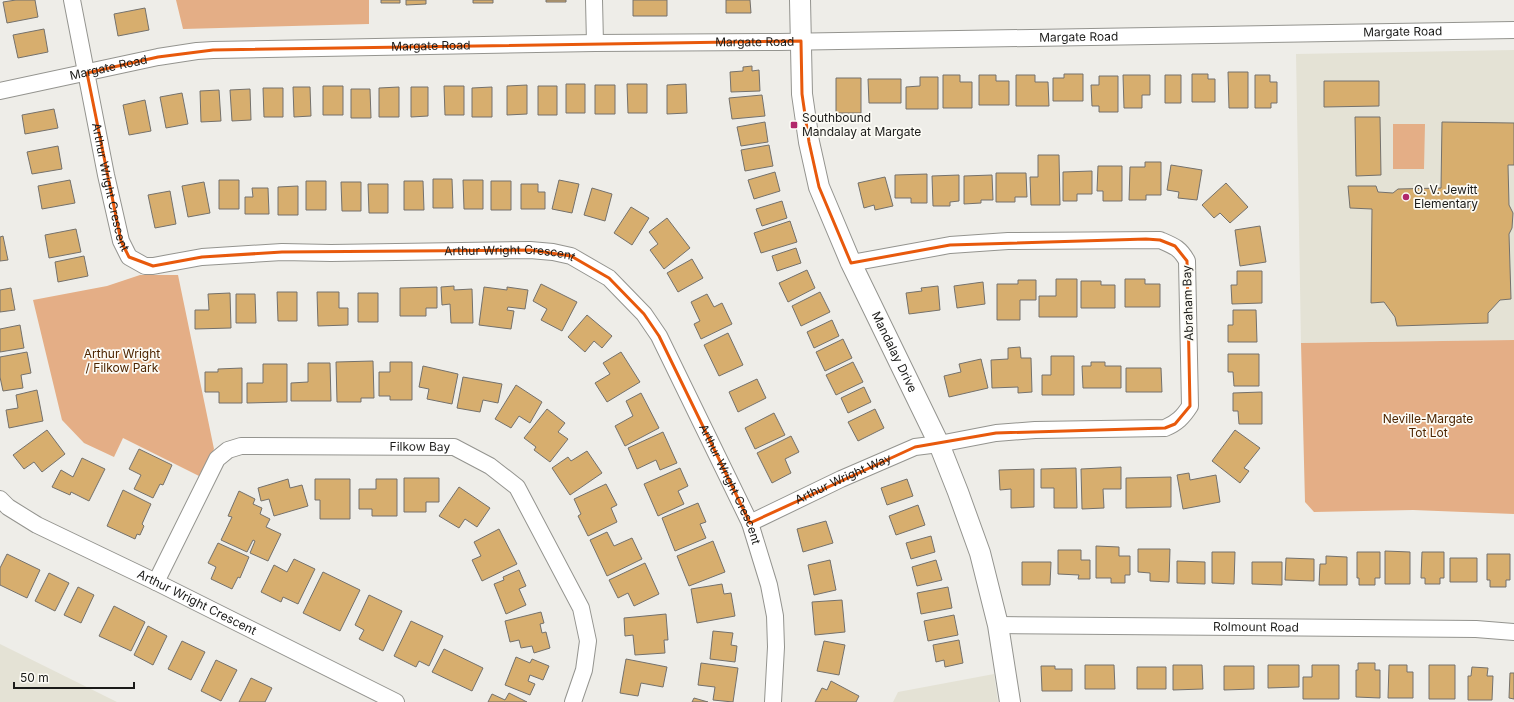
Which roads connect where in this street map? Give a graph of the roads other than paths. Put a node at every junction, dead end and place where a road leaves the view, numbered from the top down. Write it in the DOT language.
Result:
graph roads {
  1 [pos="72,0"];
  2 [pos="594,0"];
  3 [pos="800,0"];
  4 [pos="1514,30"];
  5 [pos="801,41"];
  6 [pos="595,43"];
  7 [pos="87,72"];
  8 [pos="0,91"];
  9 [pos="851,263"];
  10 [pos="939,444"];
  11 [pos="0,500"];
  12 [pos="750,523"];
  13 [pos="156,582"];
  14 [pos="998,625"];
  15 [pos="1514,632"];
  16 [pos="396,702"];
  17 [pos="573,702"];
  18 [pos="773,702"];
  19 [pos="1010,702"];
  1 -- 7 [label="street"];
  2 -- 6 [label="street"];
  3 -- 5 [label="street, Mandalay Drive"];
  4 -- 5 [label="street, Margate Road"];
  5 -- 6 [label="street, Margate Road"];
  5 -- 9 [label="street, Mandalay Drive"];
  6 -- 7 [label="street, Margate Road"];
  7 -- 8 [label="street, Margate Road"];
  7 -- 12 [label="street, Arthur Wright Crescent"];
  9 -- 10 [label="street, Mandalay Drive"];
  9 -- 10 [label="street, Abraham Bay"];
  10 -- 12 [label="street, Arthur Wright Way"];
  10 -- 14 [label="street, Mandalay Drive"];
  11 -- 13 [label="street, Arthur Wright Crescent"];
  12 -- 18 [label="street, Arthur Wright Crescent"];
  13 -- 16 [label="street, Arthur Wright Crescent"];
  13 -- 17 [label="street, Filkow Bay"];
  14 -- 15 [label="street, Rolmount Road"];
  14 -- 19 [label="street, Mandalay Drive"];
}
